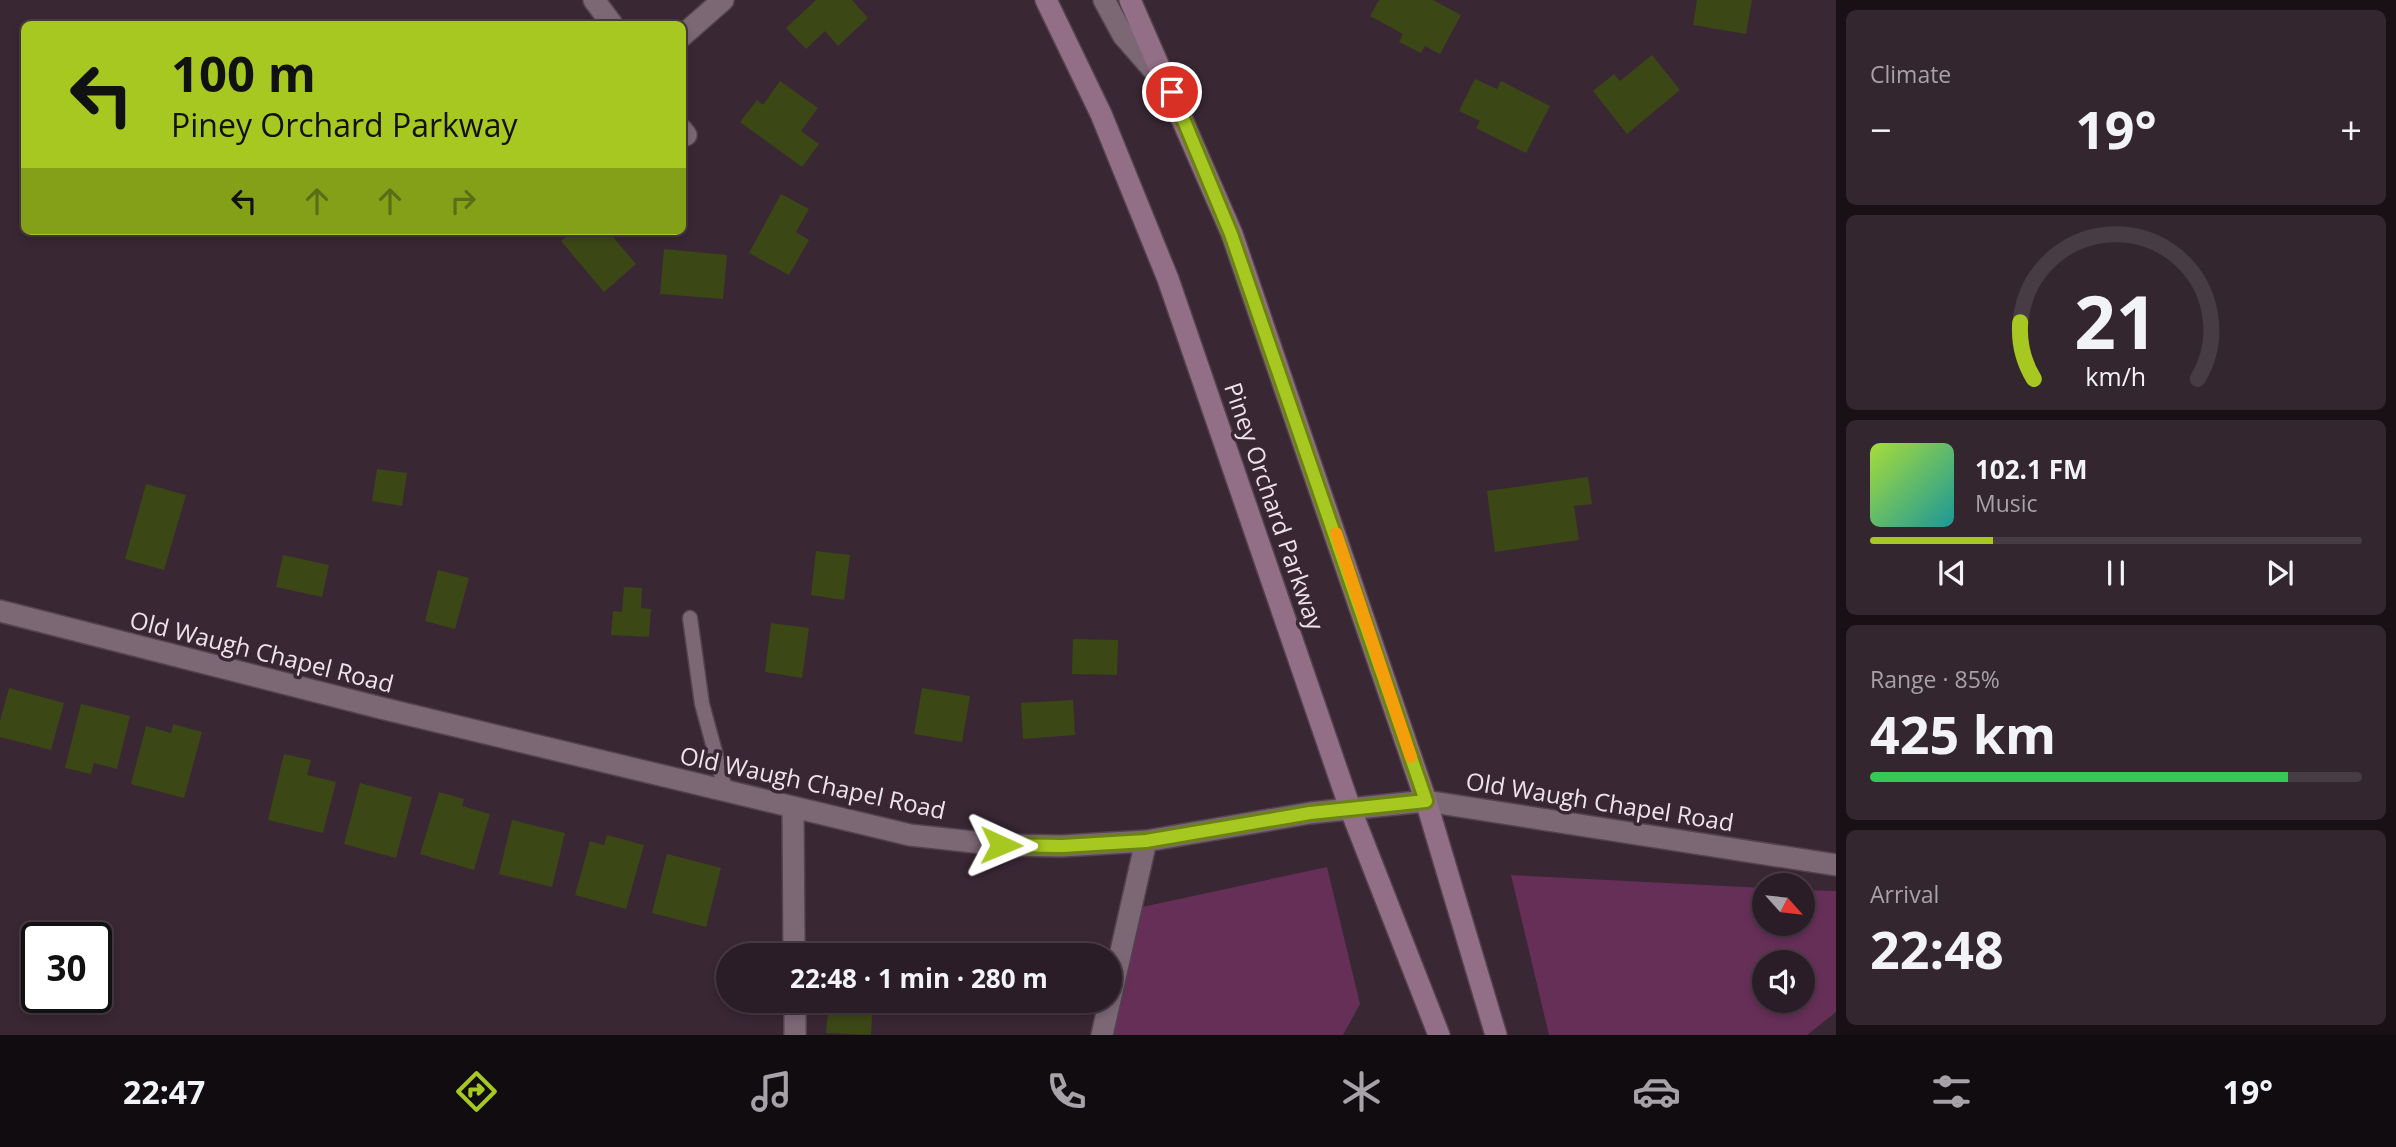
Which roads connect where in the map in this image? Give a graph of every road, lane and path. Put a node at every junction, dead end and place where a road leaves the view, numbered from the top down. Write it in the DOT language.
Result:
graph roads {
  1 [pos="594,0"];
  2 [pos="723,0"];
  3 [pos="1046,0"];
  4 [pos="1104,0"];
  5 [pos="1130,0"];
  6 [pos="610,21"];
  7 [pos="686,32"];
  8 [pos="1172,92"];
  9 [pos="0,611"];
  10 [pos="690,618"];
  11 [pos="726,792"];
  12 [pos="1426,801"];
  13 [pos="793,808"];
  14 [pos="1350,808"];
  15 [pos="1146,841"];
  16 [pos="1836,865"];
  17 [pos="794,943"];
  18 [pos="794,1013"];
  19 [pos="795,1035"];
  20 [pos="1102,1035"];
  21 [pos="1438,1035"];
  22 [pos="1496,1035"];
  1 -- 6 [label="street"];
  2 -- 7 [label="street"];
  3 -- 14 [label="main road, Piney Orchard Parkway"];
  4 -- 8 [label="street"];
  5 -- 8 [label="main road, Piney Orchard Parkway"];
  8 -- 12 [label="main road, Piney Orchard Parkway"];
  9 -- 11 [label="street, Old Waugh Chapel Road"];
  10 -- 11 [label="lane"];
  11 -- 13 [label="street, Old Waugh Chapel Road"];
  12 -- 14 [label="street, Old Waugh Chapel Road"];
  12 -- 16 [label="street, Old Waugh Chapel Road"];
  12 -- 22 [label="main road, Piney Orchard Parkway"];
  13 -- 15 [label="street, Old Waugh Chapel Road"];
  13 -- 17 [label="street"];
  14 -- 15 [label="street, Old Waugh Chapel Road"];
  14 -- 21 [label="main road, Piney Orchard Parkway"];
  15 -- 20 [label="street"];
  18 -- 19 [label="street"];
}
